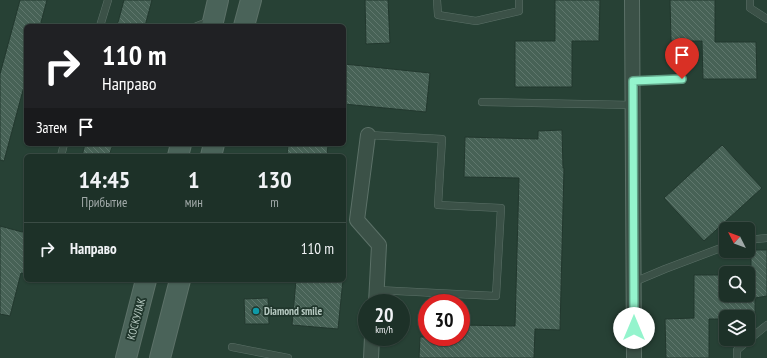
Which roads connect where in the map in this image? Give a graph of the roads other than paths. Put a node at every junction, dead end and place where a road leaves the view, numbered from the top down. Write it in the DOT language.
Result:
graph roads {
  1 [pos="108,0"];
  2 [pos="218,0"];
  3 [pos="251,0"];
  4 [pos="437,0"];
  5 [pos="519,0"];
  6 [pos="632,0"];
  7 [pos="750,0"];
  8 [pos="767,19"];
  9 [pos="101,24"];
  10 [pos="207,24"];
  11 [pos="245,24"];
  12 [pos="682,79"];
  13 [pos="633,81"];
  14 [pos="482,102"];
  15 [pos="633,105"];
  16 [pos="368,135"];
  17 [pos="767,238"];
  18 [pos="755,239"];
  19 [pos="719,249"];
  20 [pos="145,282"];
  21 [pos="179,282"];
  22 [pos="634,282"];
  23 [pos="376,294"];
  24 [pos="410,296"];
  25 [pos="767,326"];
  26 [pos="371,346"];
  27 [pos="232,347"];
  28 [pos="126,358"];
  29 [pos="160,358"];
  30 [pos="288,358"];
  31 [pos="370,358"];
  32 [pos="634,358"];
  33 [pos="737,358"];
  1 -- 9 [label="lane"];
  2 -- 10 [label="street"];
  3 -- 11 [label="street"];
  4 -- 5 [label="lane"];
  6 -- 13 [label="street"];
  7 -- 8 [label="lane"];
  12 -- 13 [label="lane"];
  13 -- 15 [label="street"];
  14 -- 15 [label="lane"];
  15 -- 22 [label="street"];
  16 -- 23 [label="street"];
  16 -- 24 [label="lane"];
  17 -- 18 [label="lane"];
  19 -- 22 [label="lane"];
  20 -- 28 [label="street, КОСКУЛАК"];
  21 -- 29 [label="street"];
  22 -- 32 [label="street"];
  25 -- 33 [label="lane"];
  26 -- 31 [label="street"];
  27 -- 30 [label="lane"];
}
